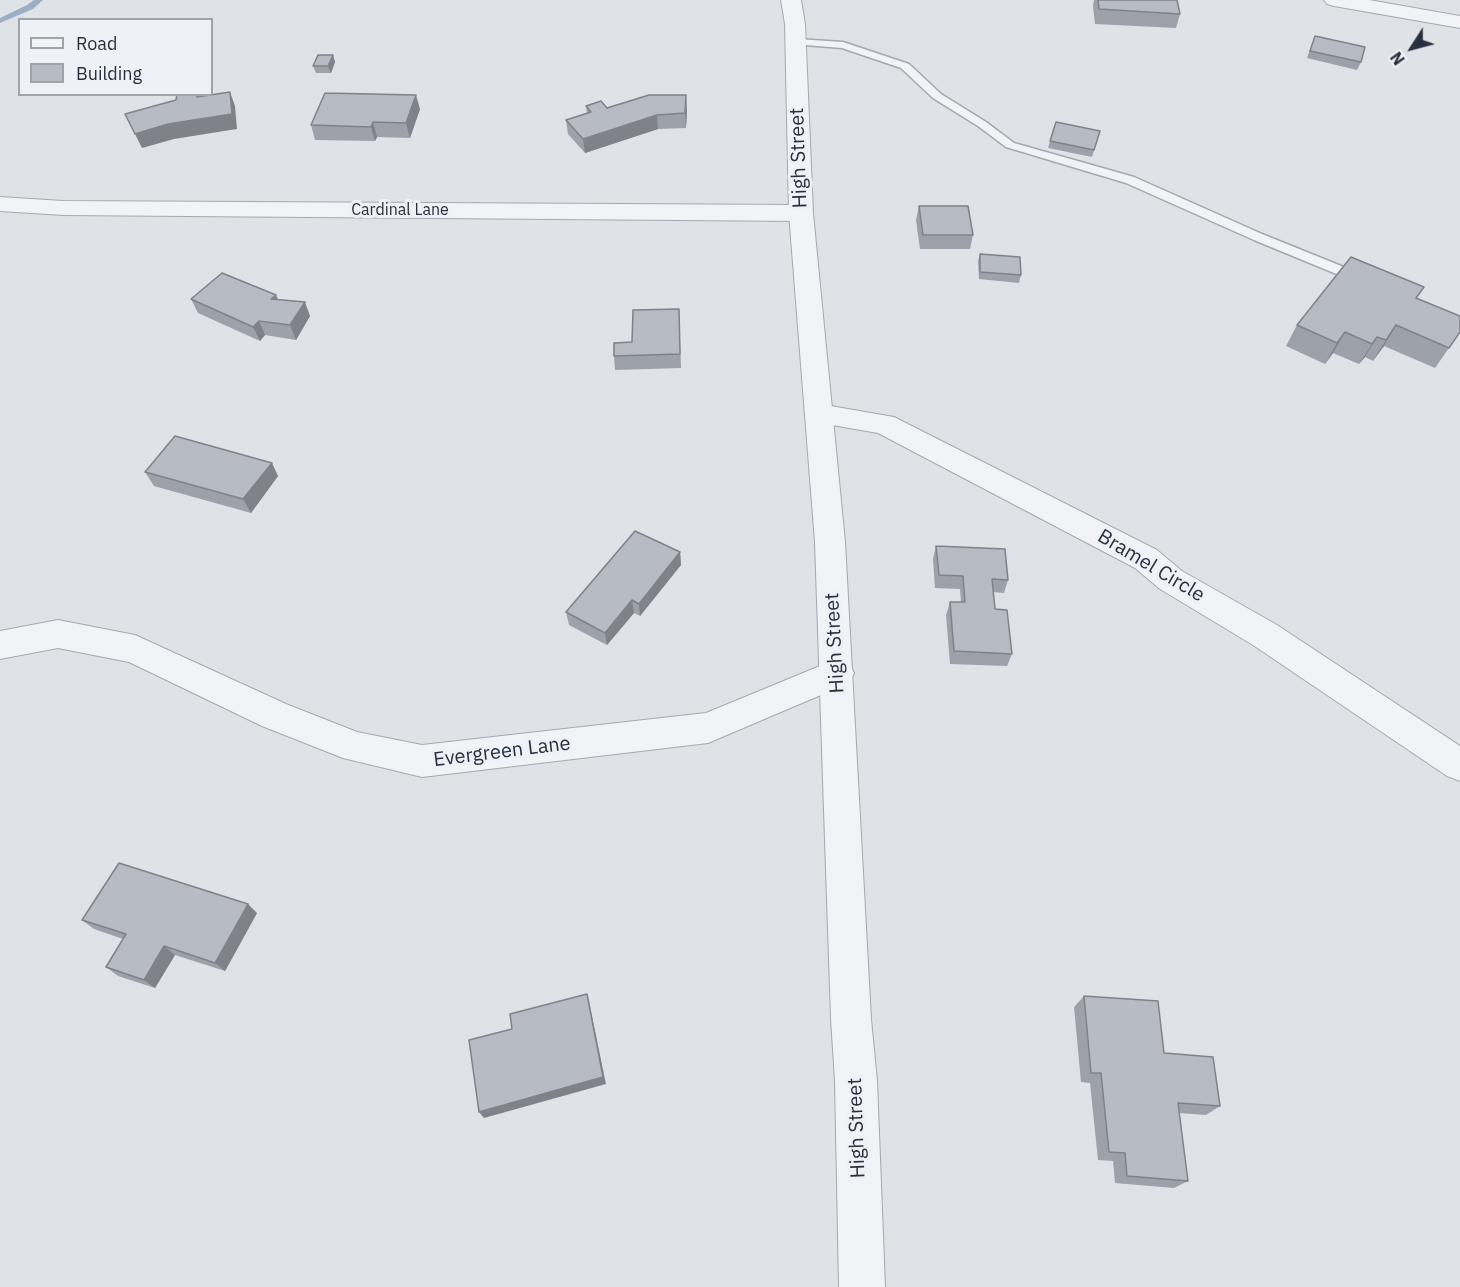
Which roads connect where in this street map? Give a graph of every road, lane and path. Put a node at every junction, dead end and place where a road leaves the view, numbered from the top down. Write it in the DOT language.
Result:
graph roads {
  1 [pos="791,0"];
  2 [pos="1334,0"];
  3 [pos="1460,22"];
  4 [pos="796,42"];
  5 [pos="0,204"];
  6 [pos="801,213"];
  7 [pos="1377,285"];
  8 [pos="819,414"];
  9 [pos="0,645"];
  10 [pos="837,674"];
  11 [pos="1460,765"];
  12 [pos="862,1287"];
  1 -- 4 [label="street, High Street"];
  2 -- 3 [label="street"];
  4 -- 6 [label="street, High Street"];
  4 -- 7 [label="lane"];
  5 -- 6 [label="street, Cardinal Lane"];
  6 -- 8 [label="street, High Street"];
  8 -- 10 [label="street, High Street"];
  8 -- 11 [label="street, Bramel Circle"];
  9 -- 10 [label="street, Evergreen Lane"];
  10 -- 12 [label="street, High Street"];
}
